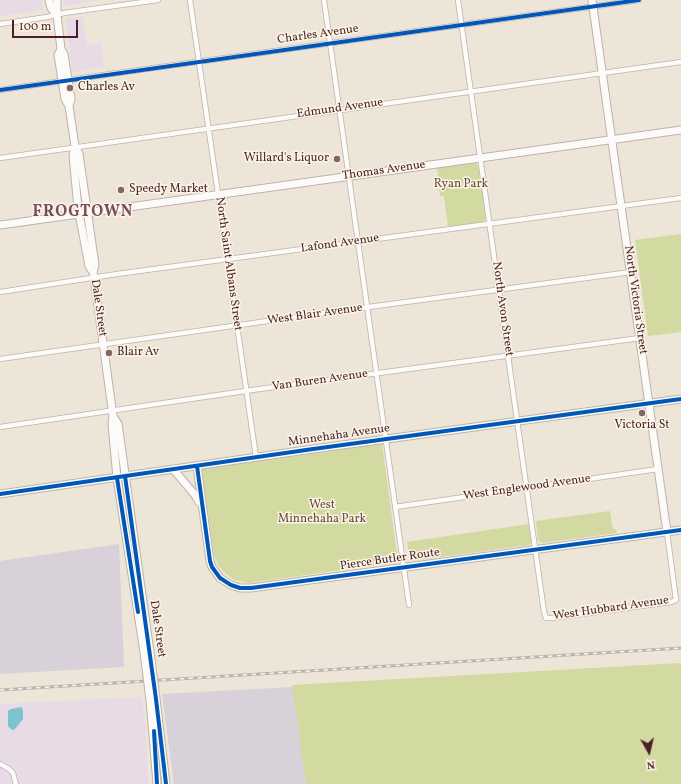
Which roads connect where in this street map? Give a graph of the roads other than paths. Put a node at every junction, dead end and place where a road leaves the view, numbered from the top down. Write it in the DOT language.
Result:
graph roads {
  1 [pos="49,0"];
  2 [pos="57,0"];
  3 [pos="158,0"];
  4 [pos="190,0"];
  5 [pos="324,0"];
  6 [pos="458,0"];
  7 [pos="639,0"];
  8 [pos="592,3"];
  9 [pos="56,15"];
  10 [pos="0,24"];
  11 [pos="461,25"];
  12 [pos="330,43"];
  13 [pos="199,62"];
  14 [pos="681,62"];
  15 [pos="602,72"];
  16 [pos="65,80"];
  17 [pos="0,90"];
  18 [pos="470,91"];
  19 [pos="340,109"];
  20 [pos="209,128"];
  21 [pos="681,130"];
  22 [pos="612,139"];
  23 [pos="75,146"];
  24 [pos="0,158"];
  25 [pos="480,158"];
  26 [pos="349,176"];
  27 [pos="218,194"];
  28 [pos="681,198"];
  29 [pos="621,206"];
  30 [pos="87,212"];
  31 [pos="79,213"];
  32 [pos="490,224"];
  33 [pos="0,225"];
  34 [pos="359,241"];
  35 [pos="228,259"];
  36 [pos="631,272"];
  37 [pos="93,275"];
  38 [pos="500,290"];
  39 [pos="0,292"];
  40 [pos="368,307"];
  41 [pos="237,325"];
  42 [pos="640,338"];
  43 [pos="103,344"];
  44 [pos="509,356"];
  45 [pos="0,359"];
  46 [pos="377,373"];
  47 [pos="246,391"];
  48 [pos="681,399"];
  49 [pos="649,404"];
  50 [pos="113,413"];
  51 [pos="518,422"];
  52 [pos="0,426"];
  53 [pos="386,439"];
  54 [pos="256,457"];
  55 [pos="197,466"];
  56 [pos="173,469"];
  57 [pos="658,469"];
  58 [pos="125,476"];
  59 [pos="117,478"];
  60 [pos="527,488"];
  61 [pos="0,494"];
  62 [pos="396,507"];
  63 [pos="202,508"];
  64 [pos="681,530"];
  65 [pos="667,532"];
  66 [pos="536,550"];
  67 [pos="404,568"];
  68 [pos="676,600"];
  69 [pos="409,605"];
  70 [pos="546,618"];
  71 [pos="147,652"];
  72 [pos="153,699"];
  73 [pos="0,764"];
  74 [pos="16,784"];
  75 [pos="157,784"];
  76 [pos="166,784"];
  1 -- 9 [label="main road, Dale Street"];
  2 -- 9 [label="main road, Dale Street"];
  3 -- 9 [label="street"];
  4 -- 13 [label="street, North Saint Albans Street"];
  5 -- 12 [label="street"];
  6 -- 11 [label="street, North Avon Street"];
  7 -- 8 [label="street, Charles Avenue"];
  8 -- 11 [label="street, Charles Avenue"];
  8 -- 15 [label="main road, North Victoria Street"];
  9 -- 10 [label="street"];
  9 -- 16 [label="main road, Dale Street"];
  11 -- 12 [label="street, Charles Avenue"];
  11 -- 18 [label="street, North Avon Street"];
  12 -- 13 [label="street, Charles Avenue"];
  12 -- 19 [label="street"];
  13 -- 16 [label="street, Charles Avenue"];
  13 -- 20 [label="street, North Saint Albans Street"];
  14 -- 15 [label="street, Edmund Avenue"];
  15 -- 18 [label="street, Edmund Avenue"];
  15 -- 22 [label="main road, North Victoria Street"];
  16 -- 17 [label="street, Charles Avenue"];
  16 -- 23 [label="main road, Dale Street"];
  18 -- 19 [label="street, Edmund Avenue"];
  18 -- 25 [label="street, North Avon Street"];
  19 -- 20 [label="street, Edmund Avenue"];
  19 -- 26 [label="street"];
  20 -- 23 [label="street, Edmund Avenue"];
  20 -- 27 [label="street, North Saint Albans Street"];
  21 -- 22 [label="main road, Thomas Avenue"];
  22 -- 25 [label="main road, Thomas Avenue"];
  22 -- 29 [label="main road, North Victoria Street"];
  23 -- 24 [label="street, Edmund Avenue"];
  23 -- 30 [label="main road, Dale Street"];
  23 -- 31 [label="main road, Dale Street"];
  25 -- 26 [label="main road, Thomas Avenue"];
  25 -- 32 [label="street, North Avon Street"];
  26 -- 27 [label="main road, Thomas Avenue"];
  26 -- 34 [label="street"];
  27 -- 30 [label="main road, Thomas Avenue"];
  27 -- 35 [label="street, North Saint Albans Street"];
  28 -- 29 [label="street, Lafond Avenue"];
  29 -- 32 [label="street, Lafond Avenue"];
  29 -- 36 [label="main road, North Victoria Street"];
  30 -- 31 [label="main road, Thomas Avenue"];
  30 -- 37 [label="main road, Dale Street"];
  31 -- 33 [label="main road, Thomas Avenue"];
  31 -- 37 [label="main road, Dale Street"];
  32 -- 34 [label="street, Lafond Avenue"];
  32 -- 38 [label="street, North Avon Street"];
  34 -- 35 [label="street, Lafond Avenue"];
  34 -- 40 [label="street"];
  35 -- 37 [label="street, Lafond Avenue"];
  35 -- 41 [label="street, North Saint Albans Street"];
  36 -- 38 [label="street, West Blair Avenue"];
  36 -- 42 [label="main road, North Victoria Street"];
  37 -- 39 [label="street, Lafond Avenue"];
  37 -- 43 [label="main road, Dale Street"];
  38 -- 40 [label="street, West Blair Avenue"];
  38 -- 44 [label="street, North Avon Street"];
  40 -- 41 [label="street, West Blair Avenue"];
  40 -- 46 [label="street"];
  41 -- 43 [label="street, West Blair Avenue"];
  41 -- 47 [label="street, North Saint Albans Street"];
  42 -- 44 [label="street, Van Buren Avenue"];
  42 -- 49 [label="main road, North Victoria Street"];
  43 -- 45 [label="street, West Blair Avenue"];
  43 -- 50 [label="main road, Dale Street"];
  44 -- 46 [label="street, Van Buren Avenue"];
  44 -- 51 [label="street, North Avon Street"];
  46 -- 47 [label="street, Van Buren Avenue"];
  46 -- 53 [label="street"];
  47 -- 50 [label="street, Van Buren Avenue"];
  47 -- 54 [label="street, North Saint Albans Street"];
  48 -- 49 [label="main road, Minnehaha Avenue"];
  49 -- 51 [label="main road, Minnehaha Avenue"];
  49 -- 57 [label="main road, North Victoria Street"];
  50 -- 52 [label="street, Van Buren Avenue"];
  50 -- 58 [label="main road, Dale Street"];
  50 -- 59 [label="main road, Dale Street"];
  51 -- 53 [label="main road, Minnehaha Avenue"];
  51 -- 60 [label="street, North Avon Street"];
  53 -- 54 [label="main road, Minnehaha Avenue"];
  53 -- 62 [label="street"];
  54 -- 55 [label="main road, Minnehaha Avenue"];
  55 -- 56 [label="main road, Minnehaha Avenue"];
  55 -- 63 [label="main road, Pierce Butler Route"];
  56 -- 58 [label="main road, Minnehaha Avenue"];
  56 -- 63 [label="main road"];
  57 -- 60 [label="street, West Englewood Avenue"];
  57 -- 65 [label="main road, North Victoria Street"];
  58 -- 59 [label="main road, Minnehaha Avenue"];
  58 -- 71 [label="main road, Dale Street"];
  59 -- 61 [label="main road, Minnehaha Avenue"];
  59 -- 71 [label="main road, Dale Street"];
  60 -- 62 [label="street, West Englewood Avenue"];
  60 -- 66 [label="street, North Avon Street"];
  62 -- 67 [label="street"];
  63 -- 67 [label="main road, Pierce Butler Route"];
  64 -- 65 [label="main road, Pierce Butler Route"];
  65 -- 66 [label="main road, Pierce Butler Route"];
  65 -- 68 [label="street, North Victoria Street"];
  66 -- 67 [label="main road, Pierce Butler Route"];
  66 -- 70 [label="street, North Avon Street"];
  67 -- 69 [label="street"];
  68 -- 70 [label="street, West Hubbard Avenue"];
  71 -- 72 [label="main road, Dale Street, bridge"];
  72 -- 75 [label="main road, Dale Street"];
  72 -- 76 [label="main road, Dale Street"];
  73 -- 74 [label="street"];
}
